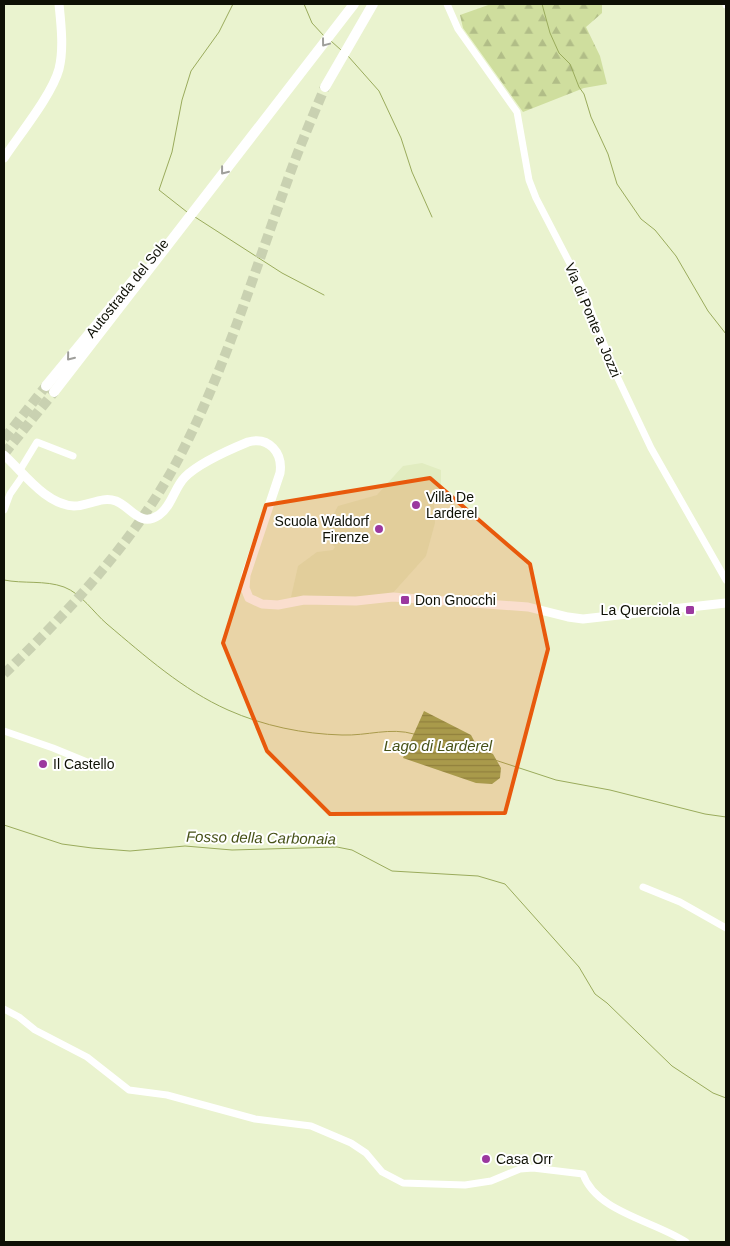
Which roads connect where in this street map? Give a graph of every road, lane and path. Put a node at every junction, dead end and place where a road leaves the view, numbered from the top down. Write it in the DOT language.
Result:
graph roads {
  1 [pos="59,4"];
  2 [pos="354,4"];
  3 [pos="373,4"];
  4 [pos="447,4"];
  5 [pos="325,87"];
  6 [pos="4,158"];
  7 [pos="50,389"];
  8 [pos="4,456"];
  9 [pos="73,456"];
  10 [pos="22,472"];
  11 [pos="4,510"];
  12 [pos="726,580"];
  13 [pos="726,603"];
  14 [pos="4,731"];
  15 [pos="92,764"];
  16 [pos="643,887"];
  17 [pos="726,928"];
  18 [pos="4,1009"];
  19 [pos="686,1242"];
  1 -- 6 [label="main road"];
  2 -- 7 [label="highway, Autostrada del Sole, one-way"];
  3 -- 5 [label="highway"];
  4 -- 12 [label="street, Via di Ponte a Jozzi"];
  8 -- 10 [label="main road"];
  9 -- 10 [label="street"];
  10 -- 11 [label="street"];
  10 -- 13 [label="main road"];
  14 -- 15 [label="street"];
  16 -- 17 [label="street"];
  18 -- 19 [label="street"];
}
